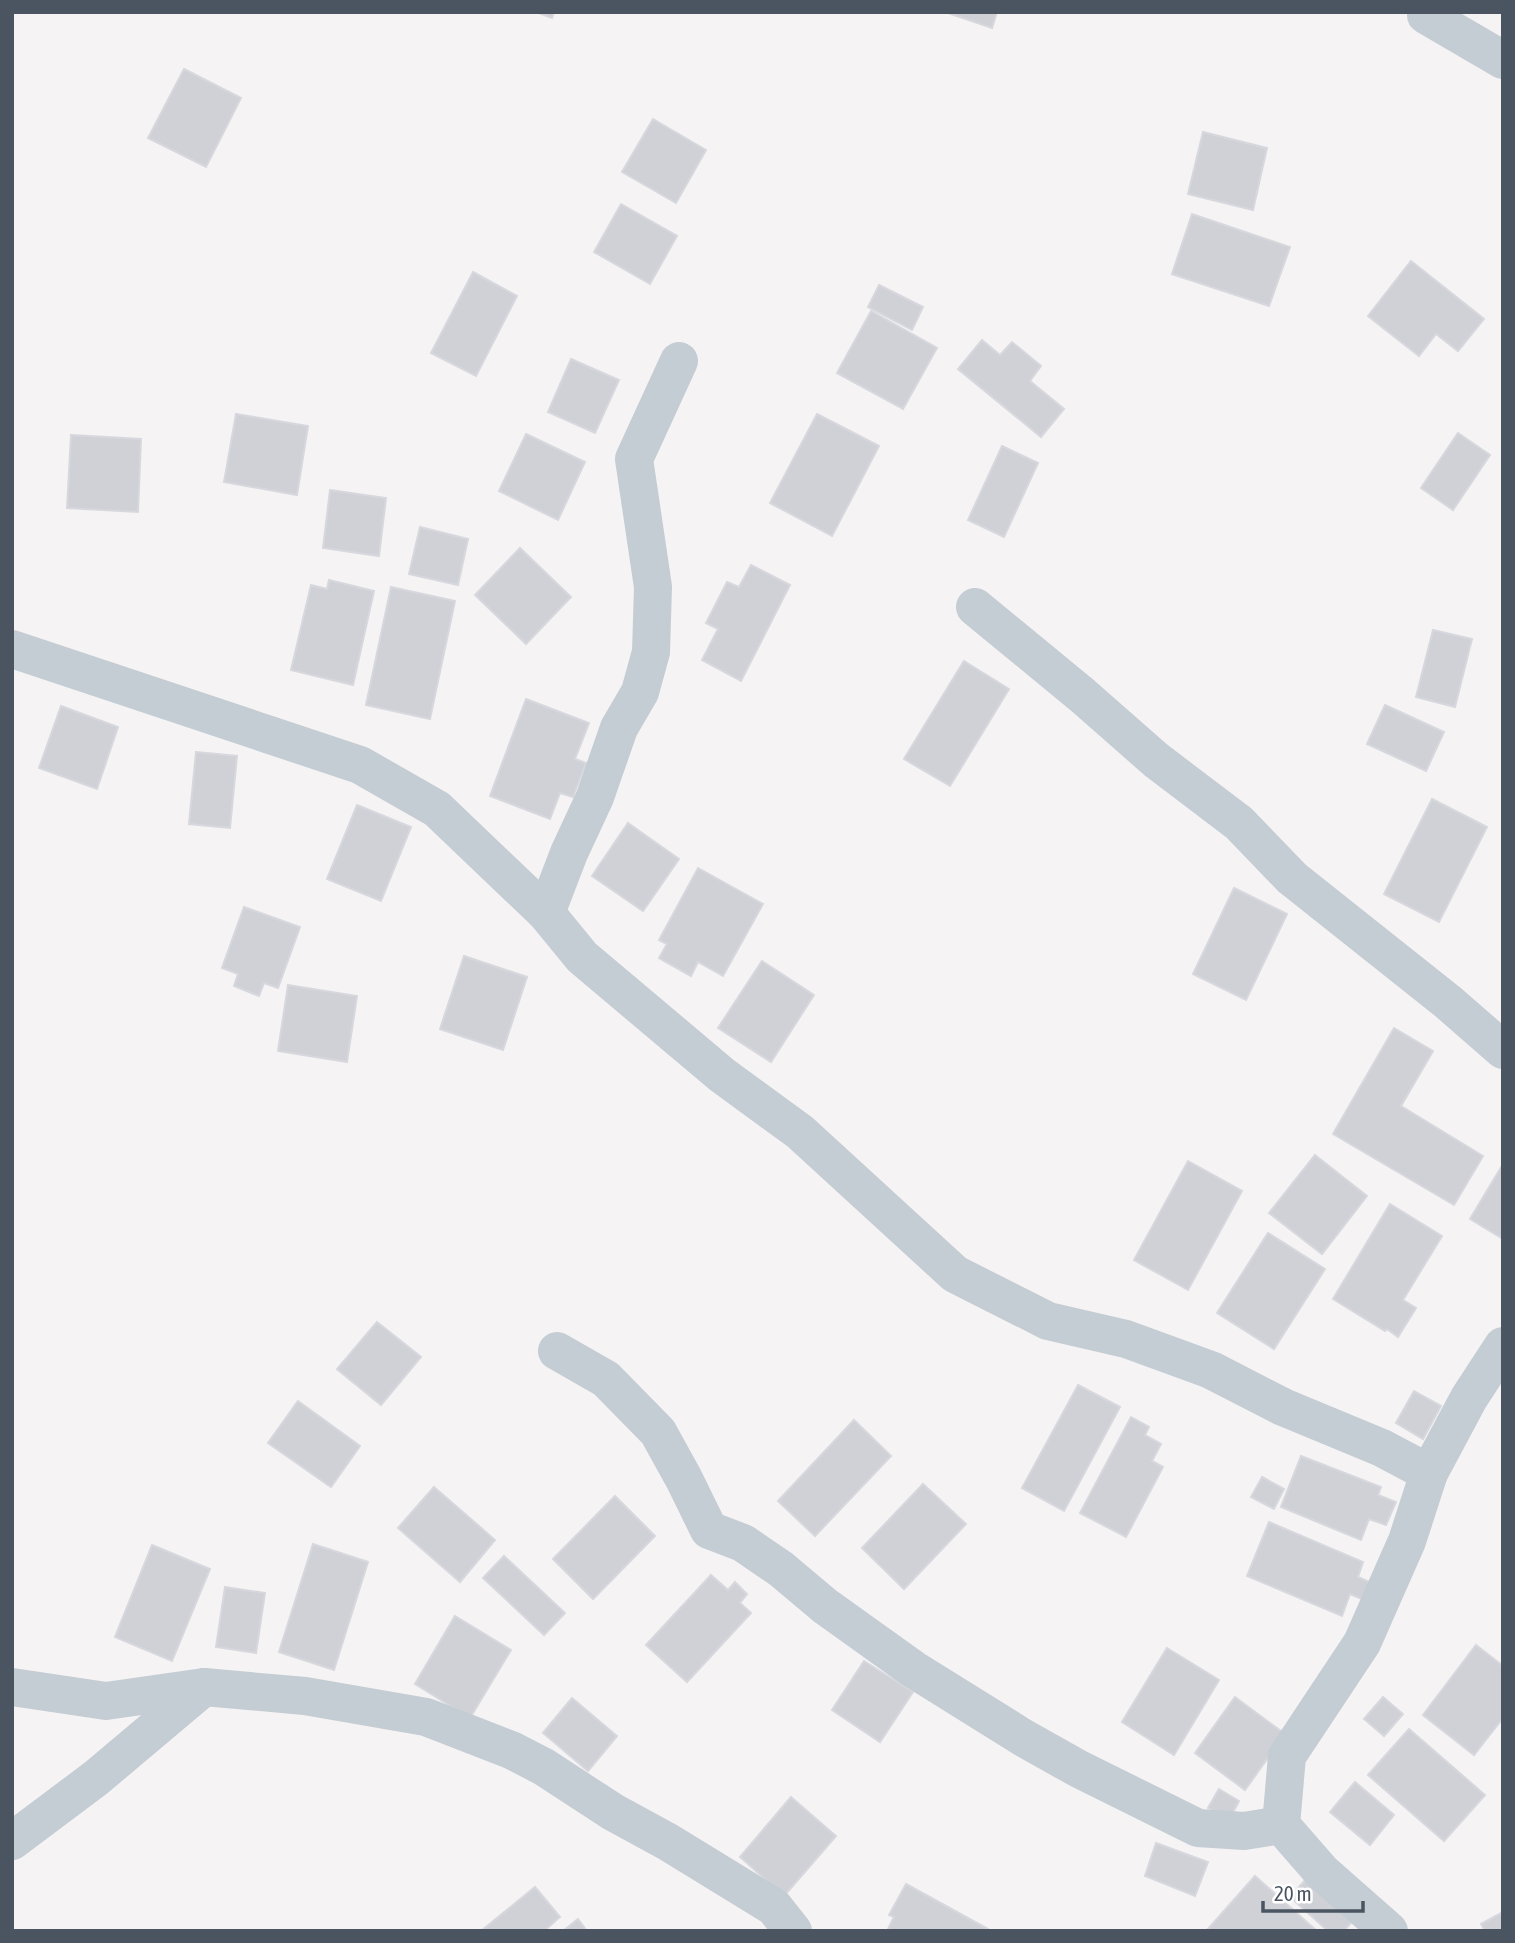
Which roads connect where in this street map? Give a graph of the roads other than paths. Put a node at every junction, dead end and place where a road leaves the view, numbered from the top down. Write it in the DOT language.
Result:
graph roads {
  1 [pos="1426,12"];
  2 [pos="1503,60"];
  3 [pos="679,361"];
  4 [pos="975,607"];
  5 [pos="12,649"];
  6 [pos="546,913"];
  7 [pos="1503,1050"];
  8 [pos="1503,1346"];
  9 [pos="557,1350"];
  10 [pos="1429,1473"];
  11 [pos="12,1687"];
  12 [pos="204,1688"];
  13 [pos="1281,1825"];
  14 [pos="12,1841"];
  15 [pos="793,1931"];
  16 [pos="1389,1931"];
  1 -- 2 [label="street"];
  3 -- 6 [label="street"];
  4 -- 7 [label="street"];
  5 -- 6 [label="street"];
  6 -- 10 [label="street"];
  8 -- 10 [label="street"];
  9 -- 13 [label="street"];
  10 -- 13 [label="street"];
  11 -- 12 [label="street"];
  12 -- 14 [label="street"];
  12 -- 15 [label="street"];
  13 -- 16 [label="street"];
}
